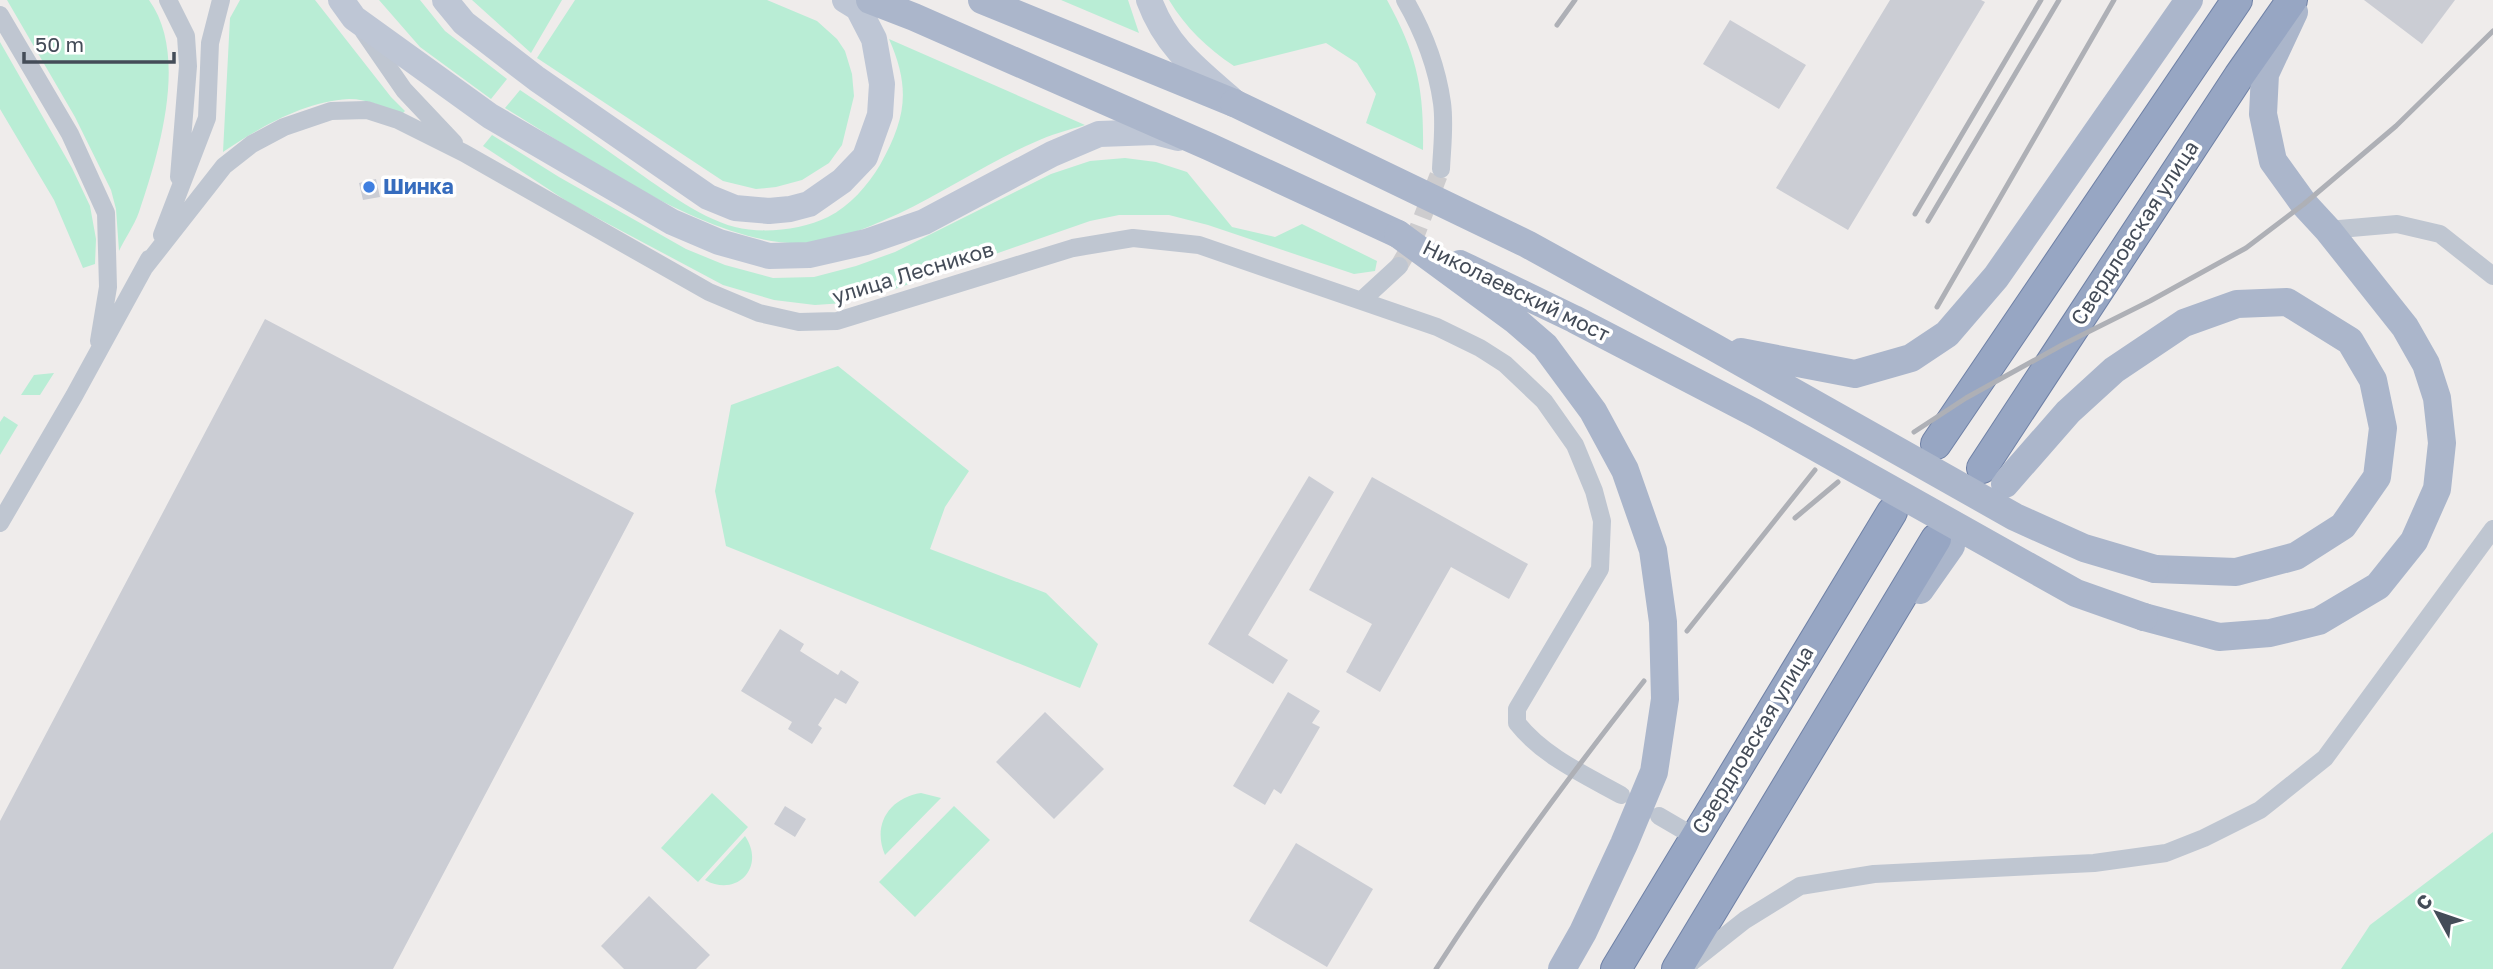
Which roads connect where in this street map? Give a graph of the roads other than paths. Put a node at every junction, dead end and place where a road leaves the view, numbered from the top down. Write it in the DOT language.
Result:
graph roads {
  1 [pos="168,0"];
  2 [pos="221,0"];
  3 [pos="445,0"];
  4 [pos="845,0"];
  5 [pos="870,0"];
  6 [pos="982,0"];
  7 [pos="1149,0"];
  8 [pos="1405,0"];
  9 [pos="2189,0"];
  10 [pos="2237,0"];
  11 [pos="2292,0"];
  12 [pos="2300,0"];
  13 [pos="347,9"];
  14 [pos="0,15"];
  15 [pos="1234,103"];
  16 [pos="1210,147"];
  17 [pos="464,153"];
  18 [pos="1441,169"];
  19 [pos="179,191"];
  20 [pos="2328,230"];
  21 [pos="1398,234"];
  22 [pos="1399,266"];
  23 [pos="144,268"];
  24 [pos="2493,276"];
  25 [pos="1362,300"];
  26 [pos="1712,346"];
  27 [pos="96,356"];
  28 [pos="1936,444"];
  29 [pos="1994,476"];
  30 [pos="1892,512"];
  31 [pos="0,523"];
  32 [pos="2493,529"];
  33 [pos="1943,542"];
  34 [pos="1621,795"];
  35 [pos="1658,816"];
  36 [pos="1695,837"];
  37 [pos="1562,969"];
  38 [pos="1616,969"];
  39 [pos="1676,969"];
  40 [pos="1683,969"];
  1 -- 19 [label="street"];
  2 -- 19 [label="street"];
  3 -- 4 [label="main road"];
  5 -- 16 [label="main road, Николаевский мост"];
  6 -- 15 [label="main road, Николаевский мост"];
  7 -- 15 [label="main road"];
  8 -- 18 [label="street"];
  9 -- 26 [label="main road, bridge"];
  10 -- 28 [label="highway"];
  11 -- 29 [label="highway, Свердловская улица"];
  12 -- 20 [label="main road, Николаевский мост"];
  13 -- 16 [label="main road"];
  13 -- 17 [label="street"];
  14 -- 27 [label="street"];
  15 -- 26 [label="main road, Николаевский мост, bridge"];
  16 -- 21 [label="main road, Николаевский мост"];
  17 -- 23 [label="street"];
  17 -- 25 [label="street, улица Лесников"];
  19 -- 23 [label="street"];
  20 -- 21 [label="main road, Николаевский мост, bridge"];
  20 -- 24 [label="street"];
  21 -- 37 [label="main road, bridge"];
  22 -- 25 [label="street"];
  23 -- 27 [label="street"];
  25 -- 34 [label="street, улица Лесников"];
  26 -- 29 [label="main road, Николаевский мост, bridge"];
  27 -- 31 [label="street"];
  30 -- 36 [label="highway, Свердловская улица"];
  32 -- 40 [label="street"];
  33 -- 39 [label="highway"];
  35 -- 36 [label="street"];
  36 -- 38 [label="highway, Свердловская улица"];
}
